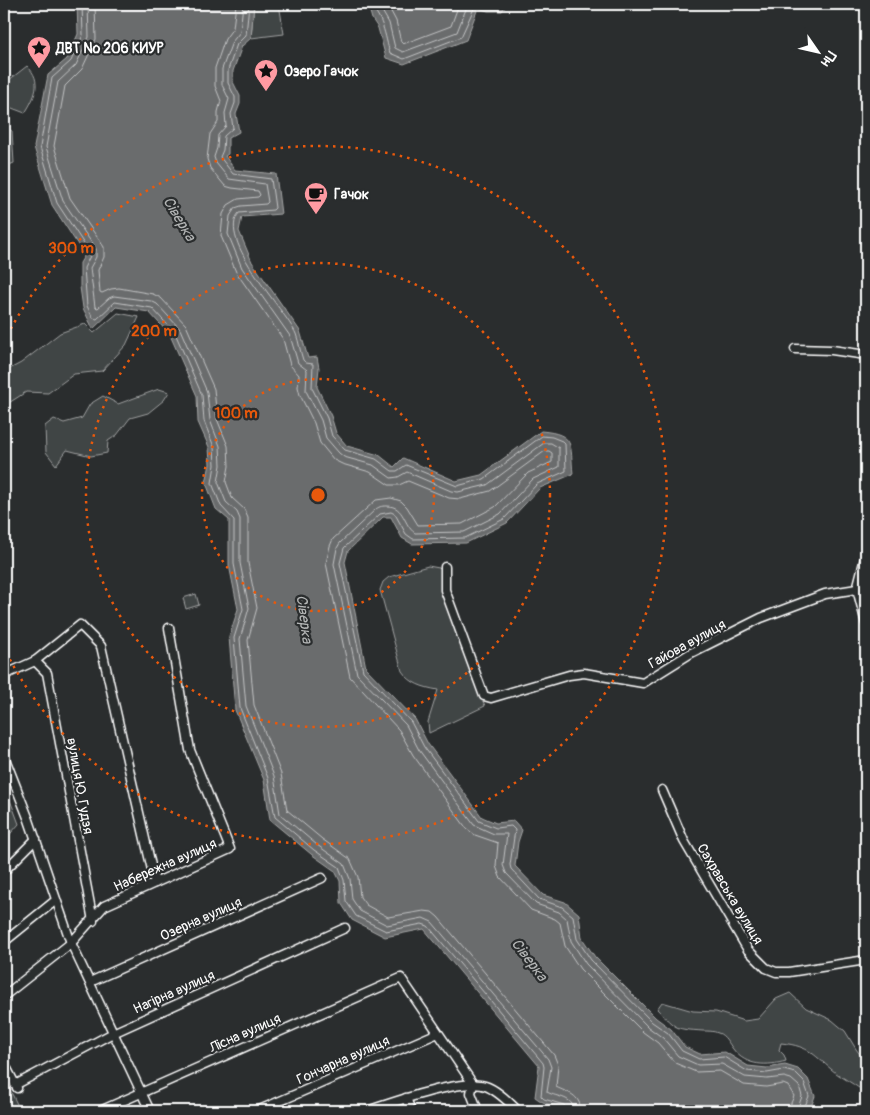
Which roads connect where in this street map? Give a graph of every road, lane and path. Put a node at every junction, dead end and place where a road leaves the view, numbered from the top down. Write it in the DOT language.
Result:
graph roads {
  1 [pos="796,349"];
  2 [pos="866,355"];
  3 [pos="866,554"];
  4 [pos="445,567"];
  5 [pos="857,589"];
  6 [pos="866,623"];
  7 [pos="169,628"];
  8 [pos="35,661"];
  9 [pos="4,675"];
  10 [pos="4,756"];
  11 [pos="662,790"];
  12 [pos="36,839"];
  13 [pos="4,871"];
  14 [pos="322,878"];
  15 [pos="155,883"];
  16 [pos="56,900"];
  17 [pos="92,921"];
  18 [pos="345,928"];
  19 [pos="4,942"];
  20 [pos="71,944"];
  21 [pos="866,960"];
  22 [pos="90,982"];
  23 [pos="4,996"];
  24 [pos="112,1032"];
  25 [pos="438,1032"];
  26 [pos="4,1063"];
  27 [pos="473,1084"];
  28 [pos="141,1093"];
  29 [pos="406,1098"];
  30 [pos="100,1111"];
  31 [pos="150,1111"];
  32 [pos="258,1111"];
  33 [pos="367,1111"];
  34 [pos="411,1111"];
  35 [pos="478,1111"];
  36 [pos="518,1111"];
  1 -- 2 [label="street"];
  3 -- 5 [label="street"];
  4 -- 5 [label="street, Гайова вулиця"];
  5 -- 6 [label="street"];
  7 -- 15 [label="street, Набережна вулиця"];
  8 -- 9 [label="street"];
  8 -- 15 [label="street"];
  8 -- 17 [label="street, вулиця Ю. Гудзя"];
  10 -- 12 [label="street"];
  11 -- 21 [label="street, Сахравська вулиця"];
  12 -- 13 [label="street"];
  12 -- 16 [label="street"];
  14 -- 22 [label="street, Озерна вулиця"];
  15 -- 17 [label="street, Набережна вулиця"];
  16 -- 19 [label="street"];
  16 -- 20 [label="street"];
  17 -- 20 [label="street, Набережна вулиця"];
  18 -- 24 [label="street, Нагірна вулиця"];
  20 -- 22 [label="street"];
  20 -- 23 [label="street, Набережна вулиця"];
  22 -- 24 [label="street"];
  24 -- 26 [label="street, Нагірна вулиця"];
  24 -- 28 [label="street"];
  25 -- 27 [label="street"];
  25 -- 28 [label="street, Лісна вулиця"];
  25 -- 32 [label="street, Гончарна вулиця"];
  27 -- 29 [label="street"];
  27 -- 35 [label="street"];
  27 -- 36 [label="street"];
  28 -- 30 [label="street, Лісна вулиця"];
  28 -- 31 [label="street"];
  29 -- 33 [label="street"];
  29 -- 34 [label="street"];
}
